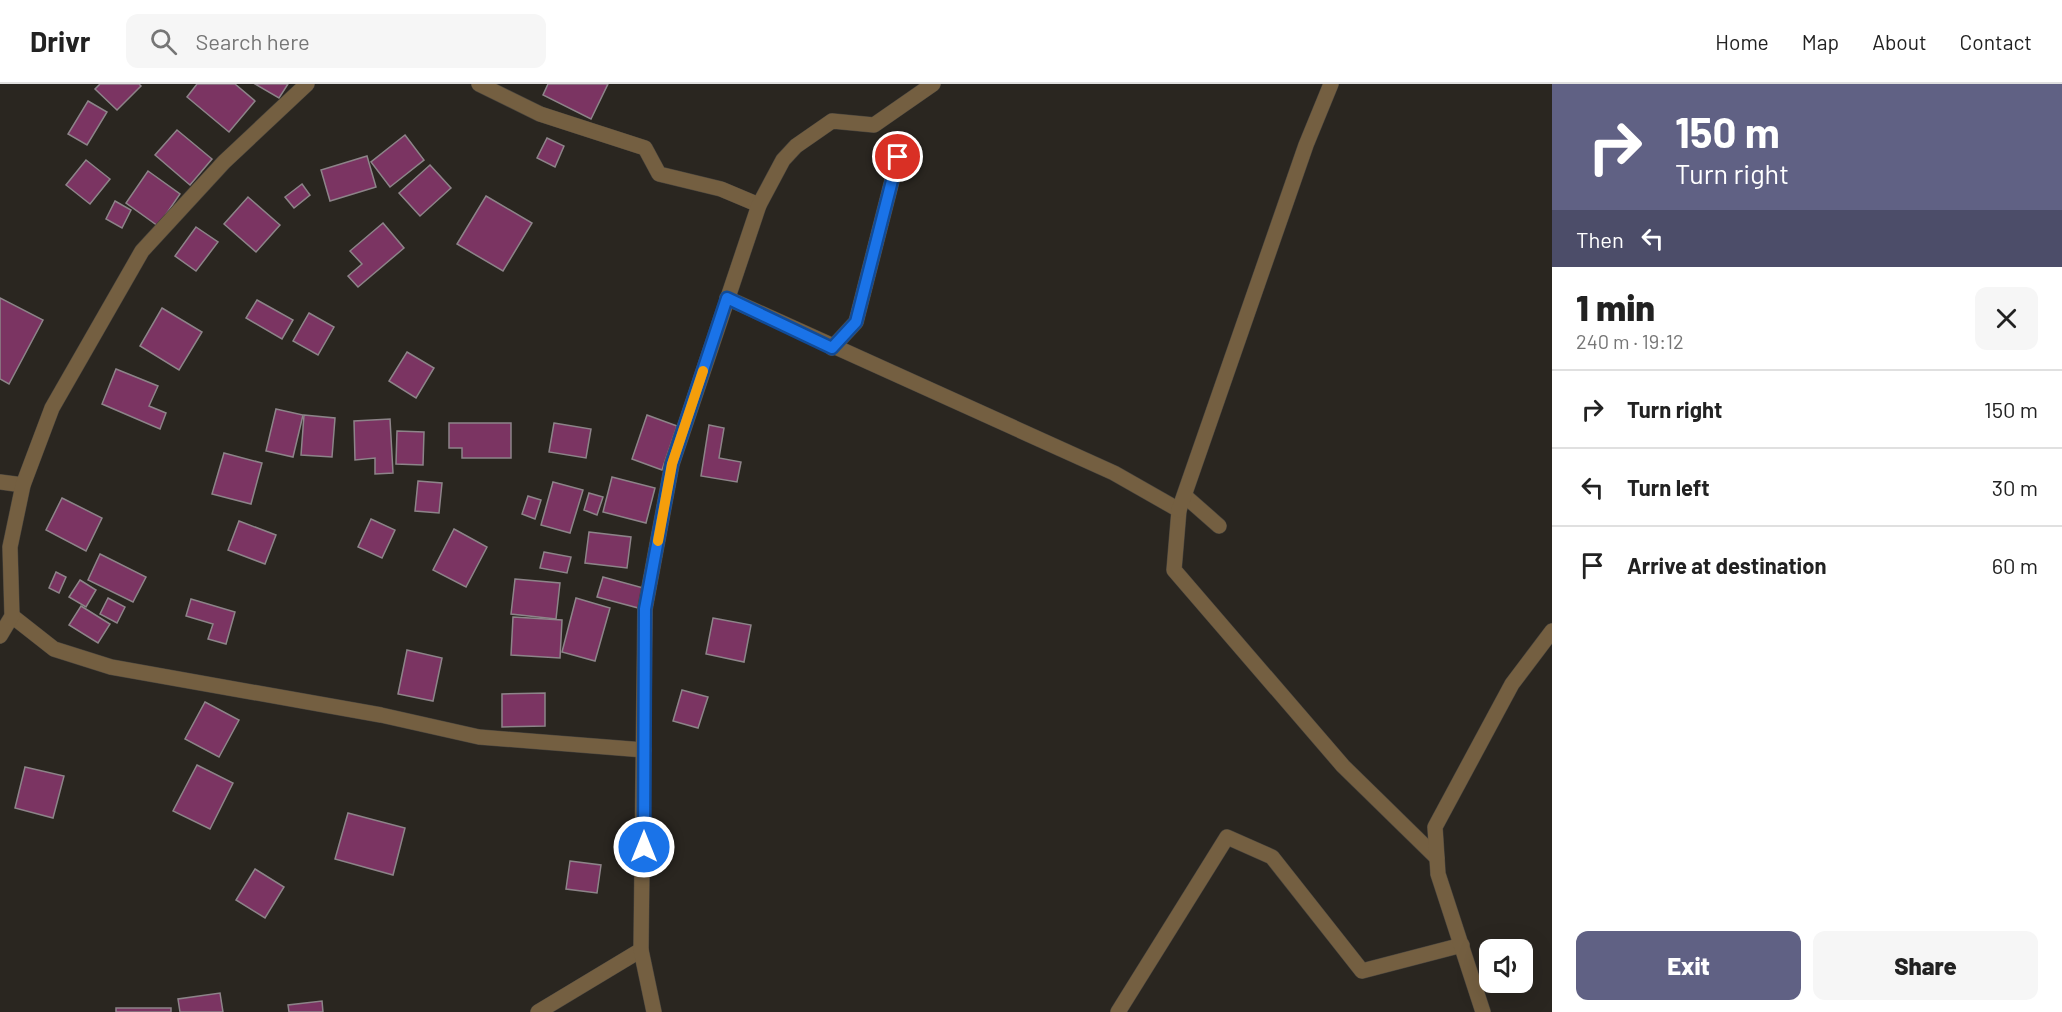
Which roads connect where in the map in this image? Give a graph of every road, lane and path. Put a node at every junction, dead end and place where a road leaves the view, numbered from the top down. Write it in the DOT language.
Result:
graph roads {
  1 [pos="306,84"];
  2 [pos="479,84"];
  3 [pos="933,84"];
  4 [pos="1331,84"];
  5 [pos="898,157"];
  6 [pos="759,205"];
  7 [pos="727,298"];
  8 [pos="832,348"];
  9 [pos="0,482"];
  10 [pos="23,485"];
  11 [pos="1182,503"];
  12 [pos="1219,526"];
  13 [pos="12,616"];
  14 [pos="1552,631"];
  15 [pos="0,636"];
  16 [pos="644,750"];
  17 [pos="1437,858"];
  18 [pos="1462,945"];
  19 [pos="641,950"];
  20 [pos="538,1012"];
  21 [pos="654,1012"];
  22 [pos="1118,1012"];
  23 [pos="1483,1012"];
  1 -- 10 [label="street"];
  2 -- 6 [label="street"];
  3 -- 6 [label="street"];
  4 -- 11 [label="street"];
  5 -- 8 [label="street"];
  6 -- 7 [label="street"];
  7 -- 8 [label="street"];
  7 -- 16 [label="street"];
  8 -- 11 [label="street"];
  9 -- 10 [label="street"];
  10 -- 13 [label="street"];
  11 -- 12 [label="street"];
  11 -- 17 [label="street"];
  13 -- 15 [label="street"];
  13 -- 16 [label="street"];
  14 -- 17 [label="street"];
  16 -- 19 [label="street"];
  17 -- 18 [label="street"];
  18 -- 22 [label="street"];
  18 -- 23 [label="street"];
  19 -- 20 [label="street"];
  19 -- 21 [label="street"];
}
